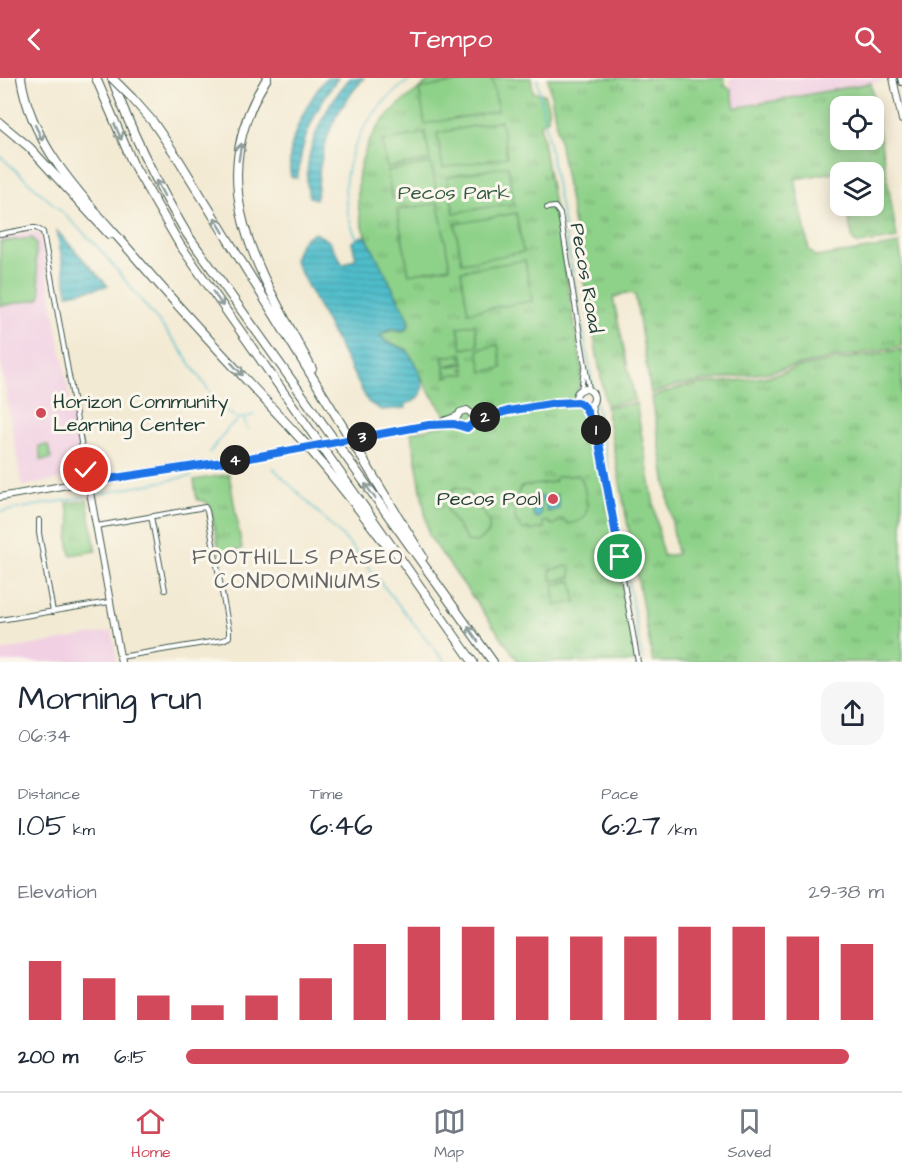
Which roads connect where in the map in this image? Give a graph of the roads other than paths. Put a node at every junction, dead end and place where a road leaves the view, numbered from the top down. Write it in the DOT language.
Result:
graph roads {
  1 [pos="21,78"];
  2 [pos="96,78"];
  3 [pos="112,78"];
  4 [pos="267,78"];
  5 [pos="893,78"];
  6 [pos="902,120"];
  7 [pos="0,123"];
  8 [pos="547,207"];
  9 [pos="0,234"];
  10 [pos="154,280"];
  11 [pos="584,364"];
  12 [pos="589,389"];
  13 [pos="578,396"];
  14 [pos="592,404"];
  15 [pos="585,407"];
  16 [pos="472,413"];
  17 [pos="495,414"];
  18 [pos="457,416"];
  19 [pos="338,418"];
  20 [pos="474,421"];
  21 [pos="429,425"];
  22 [pos="458,425"];
  23 [pos="596,429"];
  24 [pos="88,482"];
  25 [pos="0,497"];
  26 [pos="151,516"];
  27 [pos="39,520"];
  28 [pos="96,526"];
  29 [pos="165,590"];
  30 [pos="110,602"];
  31 [pos="454,606"];
  32 [pos="53,612"];
  33 [pos="441,616"];
  34 [pos="0,620"];
  35 [pos="120,660"];
  36 [pos="473,662"];
  37 [pos="493,662"];
  38 [pos="638,662"];
  1 -- 10 [label="highway, one-way"];
  2 -- 33 [label="highway, one-way"];
  19 -- 3 [label="highway, one-way, bridge"];
  31 -- 3 [label="highway, one-way"];
  19 -- 4 [label="highway, one-way"];
  5 -- 6 [label="street"];
  7 -- 10 [label="highway"];
  8 -- 11 [label="street, Pecos Road"];
  9 -- 24 [label="street"];
  10 -- 33 [label="highway, one-way"];
  11 -- 12 [label="street, Pecos Road"];
  11 -- 13 [label="street, Pecos Road"];
  12 -- 13 [label="street"];
  12 -- 14 [label="street"];
  13 -- 15 [label="street"];
  13 -- 17 [label="street"];
  14 -- 15 [label="street"];
  14 -- 23 [label="street"];
  15 -- 23 [label="street"];
  16 -- 17 [label="street"];
  16 -- 18 [label="street"];
  16 -- 20 [label="street"];
  17 -- 20 [label="street"];
  18 -- 21 [label="street"];
  18 -- 22 [label="street"];
  19 -- 31 [label="highway"];
  20 -- 22 [label="street"];
  21 -- 22 [label="street"];
  21 -- 24 [label="street, bridge"];
  23 -- 38 [label="street"];
  24 -- 25 [label="street"];
  24 -- 28 [label="street"];
  26 -- 28 [label="street"];
  26 -- 29 [label="street"];
  26 -- 35 [label="street"];
  27 -- 32 [label="street"];
  28 -- 30 [label="street"];
  30 -- 32 [label="street"];
  30 -- 35 [label="street"];
  37 -- 31 [label="highway, one-way"];
  32 -- 34 [label="street"];
  33 -- 36 [label="highway"];
}
